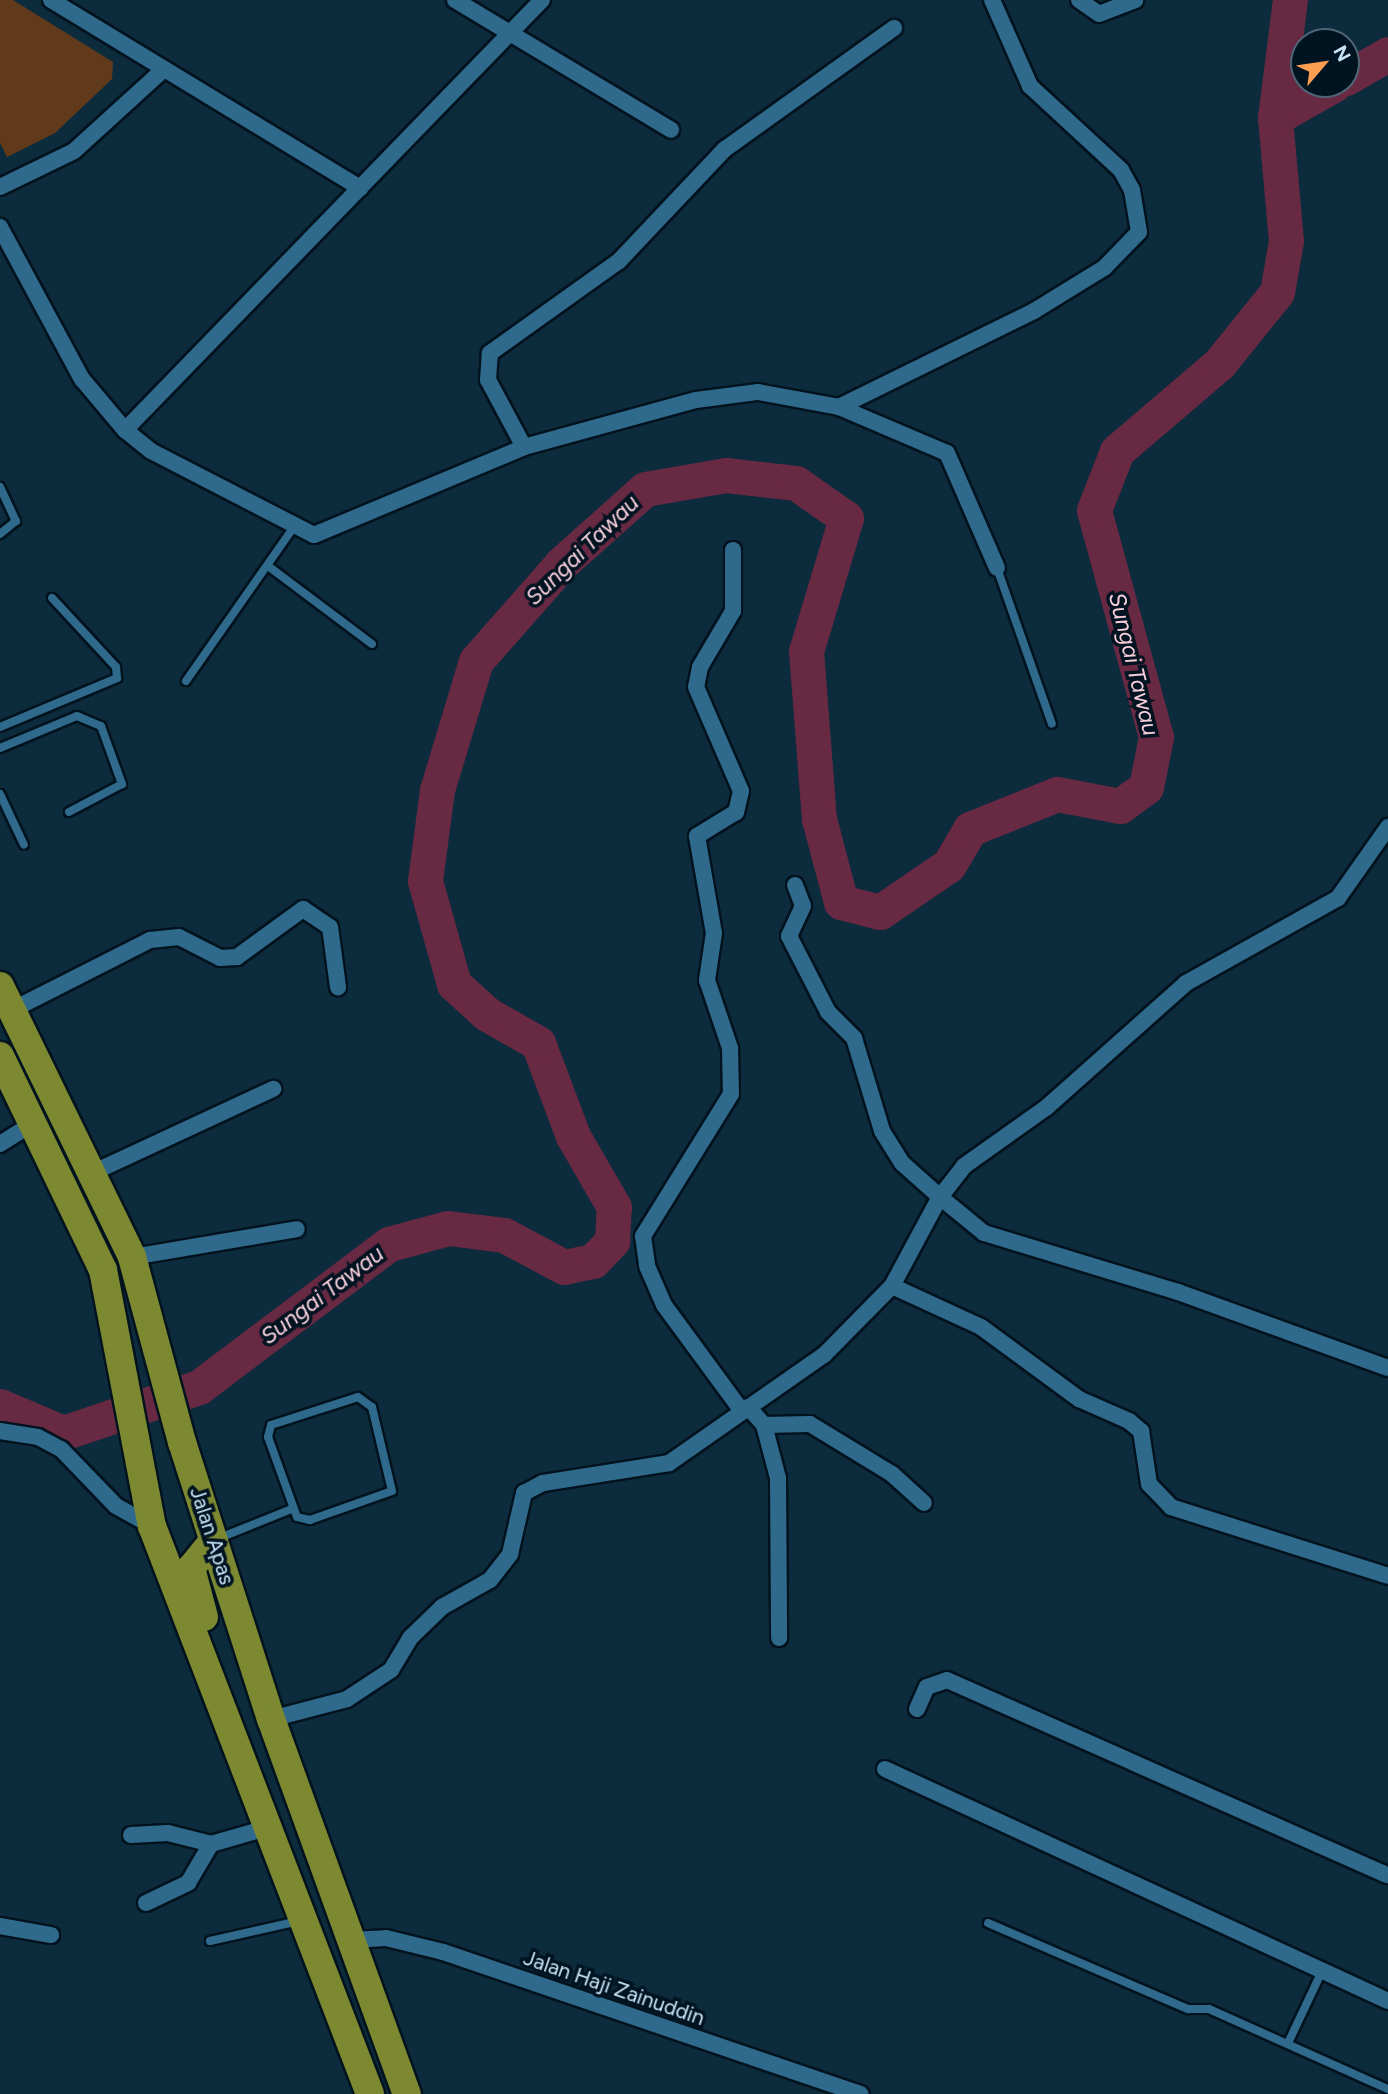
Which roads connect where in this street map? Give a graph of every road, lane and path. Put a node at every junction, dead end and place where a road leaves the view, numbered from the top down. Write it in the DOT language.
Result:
graph roads {
  1 [pos="51,0"];
  2 [pos="455,0"];
  3 [pos="542,0"];
  4 [pos="992,0"];
  5 [pos="1079,0"];
  6 [pos="1135,0"];
  7 [pos="894,29"];
  8 [pos="510,33"];
  9 [pos="164,69"];
  10 [pos="671,130"];
  11 [pos="0,187"];
  12 [pos="360,188"];
  13 [pos="0,227"];
  14 [pos="839,407"];
  15 [pos="125,430"];
  16 [pos="524,447"];
  17 [pos="0,487"];
  18 [pos="293,527"];
  19 [pos="0,534"];
  20 [pos="733,550"];
  21 [pos="268,566"];
  22 [pos="997,568"];
  23 [pos="52,598"];
  24 [pos="372,644"];
  25 [pos="186,681"];
  26 [pos="1052,724"];
  27 [pos="0,727"];
  28 [pos="0,748"];
  29 [pos="0,793"];
  30 [pos="69,812"];
  31 [pos="1388,827"];
  32 [pos="24,845"];
  33 [pos="795,885"];
  34 [pos="338,987"];
  35 [pos="6,998"];
  36 [pos="27,1040"];
  37 [pos="0,1056"];
  38 [pos="273,1089"];
  39 [pos="33,1123"];
  40 [pos="0,1144"];
  41 [pos="92,1173"];
  42 [pos="940,1197"];
  43 [pos="297,1230"];
  44 [pos="132,1257"];
  45 [pos="892,1286"];
  46 [pos="1388,1368"];
  47 [pos="745,1409"];
  48 [pos="764,1425"];
  49 [pos="0,1432"];
  50 [pos="924,1503"];
  51 [pos="289,1510"];
  52 [pos="152,1526"];
  53 [pos="214,1540"];
  54 [pos="1388,1576"];
  55 [pos="779,1638"];
  56 [pos="203,1656"];
  57 [pos="917,1709"];
  58 [pos="271,1719"];
  59 [pos="885,1769"];
  60 [pos="270,1828"];
  61 [pos="131,1835"];
  62 [pos="211,1844"];
  63 [pos="1388,1875"];
  64 [pos="146,1903"];
  65 [pos="305,1920"];
  66 [pos="988,1923"];
  67 [pos="0,1926"];
  68 [pos="51,1935"];
  69 [pos="350,1940"];
  70 [pos="210,1941"];
  71 [pos="1322,1971"];
  72 [pos="1388,2001"];
  73 [pos="1289,2043"];
  74 [pos="1388,2089"];
  75 [pos="370,2094"];
  76 [pos="407,2094"];
  77 [pos="861,2094"];
  1 -- 9 [label="street"];
  2 -- 8 [label="street"];
  3 -- 8 [label="street"];
  4 -- 14 [label="street"];
  5 -- 6 [label="street"];
  7 -- 16 [label="street"];
  8 -- 10 [label="street"];
  8 -- 12 [label="street"];
  9 -- 11 [label="street"];
  9 -- 12 [label="street"];
  12 -- 15 [label="street"];
  13 -- 15 [label="street"];
  14 -- 16 [label="street"];
  14 -- 22 [label="street"];
  15 -- 18 [label="street"];
  16 -- 18 [label="street"];
  17 -- 19 [label="lane"];
  18 -- 21 [label="lane"];
  20 -- 47 [label="street"];
  21 -- 24 [label="lane"];
  21 -- 25 [label="lane"];
  22 -- 26 [label="lane"];
  23 -- 27 [label="lane"];
  28 -- 30 [label="lane"];
  29 -- 32 [label="lane"];
  31 -- 42 [label="street"];
  33 -- 42 [label="street"];
  34 -- 35 [label="street"];
  35 -- 36 [label="highway, Jalan Apas"];
  36 -- 39 [label="highway"];
  36 -- 41 [label="highway, Jalan Apas"];
  37 -- 39 [label="highway"];
  38 -- 41 [label="street"];
  39 -- 40 [label="street"];
  39 -- 52 [label="highway"];
  41 -- 44 [label="highway, Jalan Apas"];
  42 -- 45 [label="street"];
  42 -- 46 [label="street"];
  43 -- 44 [label="street"];
  44 -- 53 [label="highway, Jalan Apas"];
  45 -- 47 [label="street"];
  45 -- 54 [label="street"];
  47 -- 48 [label="street"];
  47 -- 58 [label="street"];
  48 -- 50 [label="street"];
  48 -- 55 [label="street"];
  49 -- 52 [label="street"];
  51 -- 51 [label="lane"];
  51 -- 53 [label="lane"];
  52 -- 56 [label="highway"];
  53 -- 56 [label="highway"];
  53 -- 58 [label="highway, Jalan Apas"];
  56 -- 60 [label="highway"];
  57 -- 63 [label="street"];
  58 -- 69 [label="highway, Jalan Apas"];
  59 -- 71 [label="street"];
  60 -- 62 [label="street"];
  60 -- 65 [label="highway"];
  61 -- 62 [label="street"];
  62 -- 64 [label="street"];
  65 -- 70 [label="lane"];
  65 -- 75 [label="highway"];
  66 -- 73 [label="lane"];
  67 -- 68 [label="street"];
  69 -- 76 [label="highway, Jalan Apas"];
  69 -- 77 [label="street, Jalan Haji Zainuddin"];
  71 -- 72 [label="street"];
  71 -- 73 [label="lane"];
  73 -- 74 [label="lane"];
}
